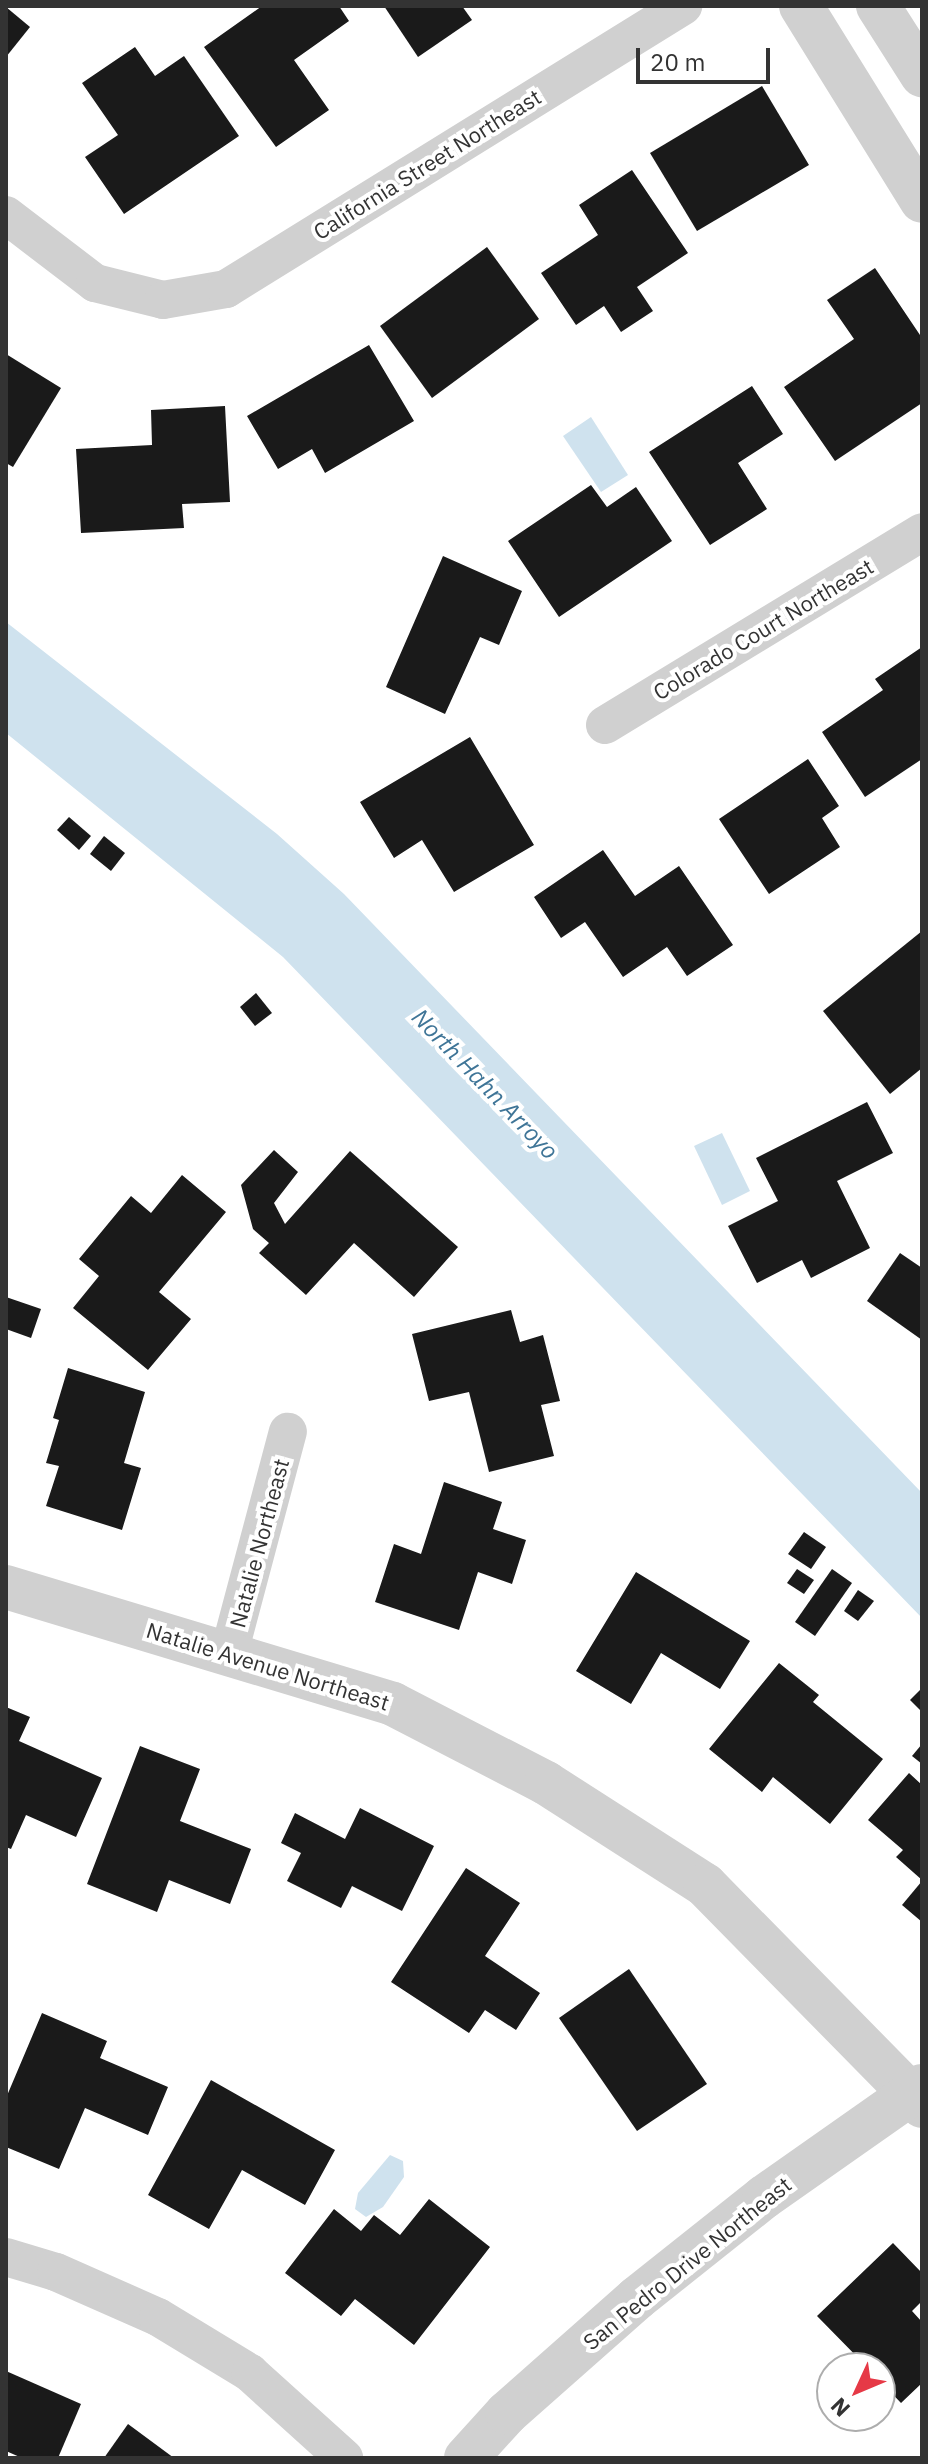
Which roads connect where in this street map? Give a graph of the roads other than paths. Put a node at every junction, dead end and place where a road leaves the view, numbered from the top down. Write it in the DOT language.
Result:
graph roads {
  1 [pos="683,6"];
  2 [pos="801,6"];
  3 [pos="878,6"];
  4 [pos="922,75"];
  5 [pos="922,201"];
  6 [pos="6,215"];
  7 [pos="922,532"];
  8 [pos="605,725"];
  9 [pos="288,1432"];
  10 [pos="6,1587"];
  11 [pos="229,1653"];
  12 [pos="918,2095"];
  13 [pos="6,2257"];
  14 [pos="344,2458"];
  15 [pos="466,2458"];
  1 -- 6 [label="street, California Street Northeast"];
  2 -- 5 [label="street"];
  3 -- 4 [label="street"];
  7 -- 8 [label="street, Colorado Court Northeast"];
  9 -- 11 [label="street, Natalie Northeast"];
  10 -- 11 [label="street, Natalie Avenue Northeast"];
  11 -- 12 [label="street, Natalie Avenue Northeast"];
  12 -- 15 [label="street, San Pedro Drive Northeast"];
  13 -- 14 [label="street"];
}
